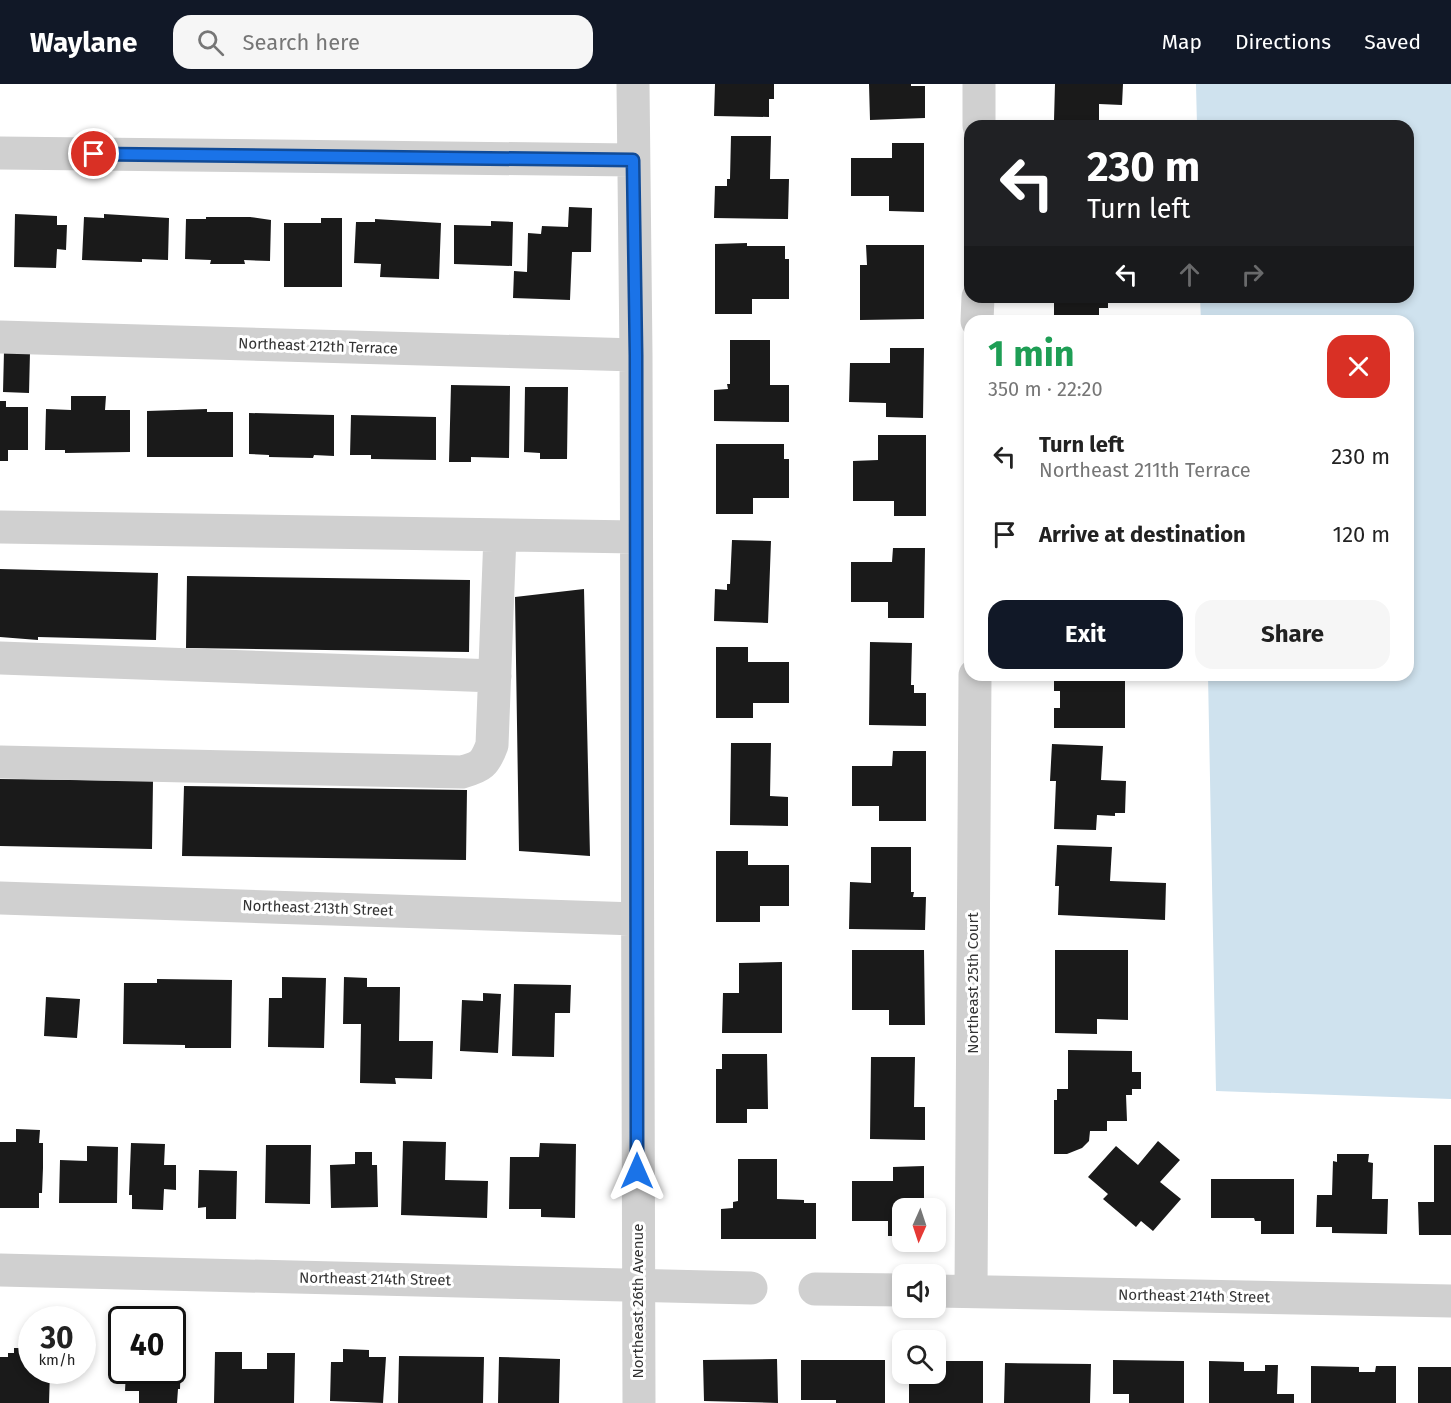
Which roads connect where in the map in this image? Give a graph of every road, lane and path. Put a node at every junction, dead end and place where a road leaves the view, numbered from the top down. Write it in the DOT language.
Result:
graph roads {
  1 [pos="633,84"];
  2 [pos="979,84"];
  3 [pos="979,120"];
  4 [pos="0,153"];
  5 [pos="633,160"];
  6 [pos="0,337"];
  7 [pos="636,355"];
  8 [pos="0,527"];
  9 [pos="500,535"];
  10 [pos="636,537"];
  11 [pos="0,658"];
  12 [pos="495,676"];
  13 [pos="975,681"];
  14 [pos="0,762"];
  15 [pos="0,898"];
  16 [pos="636,919"];
  17 [pos="0,1270"];
  18 [pos="637,1286"];
  19 [pos="751,1288"];
  20 [pos="815,1289"];
  21 [pos="892,1290"];
  22 [pos="946,1291"];
  23 [pos="971,1292"];
  24 [pos="1451,1301"];
  25 [pos="639,1403"];
  1 -- 5 [label="street, Northeast 26th Avenue"];
  2 -- 3 [label="street"];
  4 -- 5 [label="street"];
  5 -- 7 [label="street, Northeast 26th Avenue"];
  6 -- 7 [label="street, Northeast 212th Terrace"];
  7 -- 10 [label="street, Northeast 26th Avenue"];
  8 -- 9 [label="street"];
  9 -- 10 [label="street"];
  9 -- 12 [label="street"];
  10 -- 16 [label="street, Northeast 26th Avenue"];
  11 -- 12 [label="street"];
  12 -- 14 [label="street"];
  13 -- 23 [label="street, Northeast 25th Court"];
  15 -- 16 [label="street, Northeast 213th Street"];
  16 -- 18 [label="street, Northeast 26th Avenue"];
  17 -- 18 [label="street, Northeast 214th Street"];
  18 -- 19 [label="street, Northeast 214th Street"];
  18 -- 25 [label="street, Northeast 26th Avenue"];
  20 -- 21 [label="street"];
  22 -- 23 [label="street, Northeast 214th Street"];
  23 -- 24 [label="street, Northeast 214th Street"];
}
